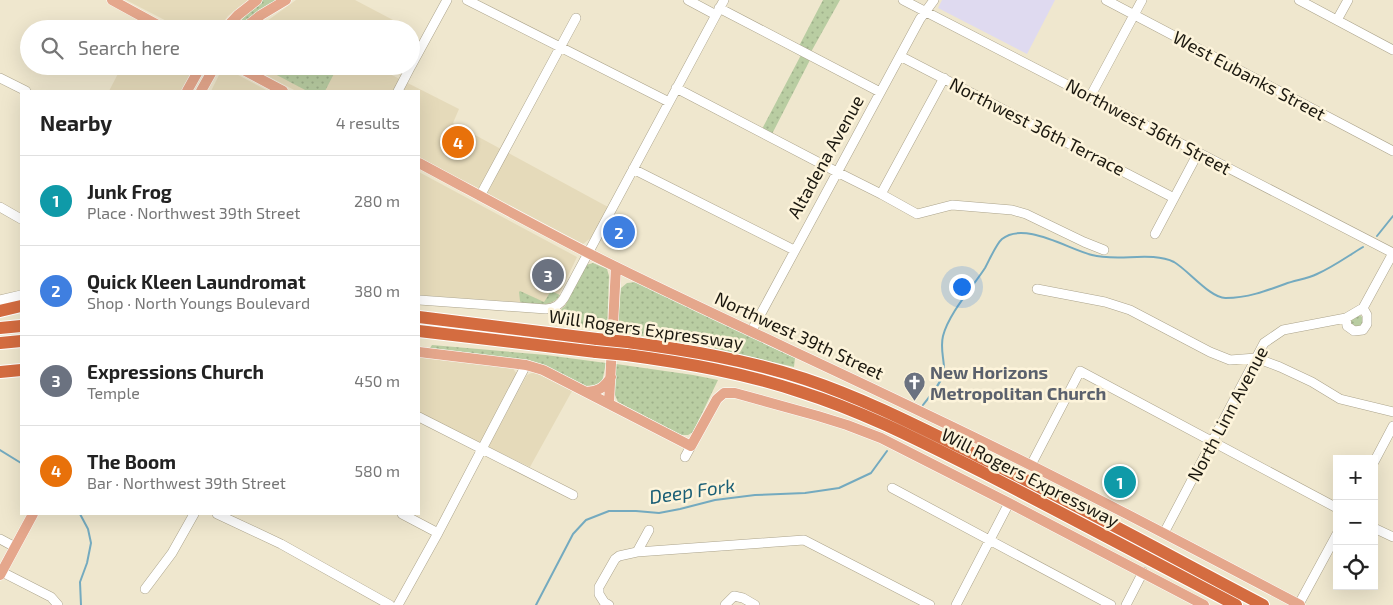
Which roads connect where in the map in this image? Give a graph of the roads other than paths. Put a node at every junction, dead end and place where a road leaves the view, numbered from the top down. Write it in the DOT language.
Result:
graph roads {
  1 [pos="112,0"];
  2 [pos="257,0"];
  3 [pos="286,0"];
  4 [pos="446,0"];
  5 [pos="467,0"];
  6 [pos="688,0"];
  7 [pos="903,0"];
  8 [pos="934,0"];
  9 [pos="1106,0"];
  10 [pos="1142,0"];
  11 [pos="1299,0"];
  12 [pos="1348,0"];
  13 [pos="720,8"];
  14 [pos="926,12"];
  15 [pos="1134,15"];
  16 [pos="576,18"];
  17 [pos="149,20"];
  18 [pos="233,20"];
  19 [pos="255,20"];
  20 [pos="1337,20"];
  21 [pos="560,48"];
  22 [pos="420,49"];
  23 [pos="1393,50"];
  24 [pos="900,56"];
  25 [pos="196,75"];
  26 [pos="210,75"];
  27 [pos="253,75"];
  28 [pos="406,75"];
  29 [pos="0,78"];
  30 [pos="944,78"];
  31 [pos="676,88"];
  32 [pos="24,90"];
  33 [pos="188,90"];
  34 [pos="202,90"];
  35 [pos="282,90"];
  36 [pos="399,90"];
  37 [pos="880,92"];
  38 [pos="1090,97"];
  39 [pos="669,102"];
  40 [pos="1393,151"];
  41 [pos="1198,153"];
  42 [pos="420,164"];
  43 [pos="633,170"];
  44 [pos="837,172"];
  45 [pos="881,194"];
  46 [pos="480,196"];
  47 [pos="1174,198"];
  48 [pos="0,207"];
  49 [pos="20,218"];
  50 [pos="1155,234"];
  51 [pos="794,250"];
  52 [pos="1104,250"];
  53 [pos="588,253"];
  54 [pos="1393,253"];
  55 [pos="616,267"];
  56 [pos="1036,289"];
  57 [pos="20,295"];
  58 [pos="0,300"];
  59 [pos="420,300"];
  60 [pos="20,306"];
  61 [pos="1363,308"];
  62 [pos="0,311"];
  63 [pos="420,318"];
  64 [pos="1346,318"];
  65 [pos="20,326"];
  66 [pos="0,328"];
  67 [pos="420,331"];
  68 [pos="751,332"];
  69 [pos="20,341"];
  70 [pos="0,343"];
  71 [pos="596,345"];
  72 [pos="420,352"];
  73 [pos="1256,358"];
  74 [pos="526,365"];
  75 [pos="20,370"];
  76 [pos="0,372"];
  77 [pos="611,377"];
  78 [pos="586,392"];
  79 [pos="609,404"];
  80 [pos="1393,412"];
  81 [pos="420,418"];
  82 [pos="1393,426"];
  83 [pos="1213,441"];
  84 [pos="691,446"];
  85 [pos="481,448"];
  86 [pos="1378,455"];
  87 [pos="685,457"];
  88 [pos="1031,465"];
  89 [pos="892,488"];
  90 [pos="573,495"];
  91 [pos="1010,503"];
  92 [pos="1333,506"];
  93 [pos="32,515"];
  94 [pos="193,515"];
  95 [pos="219,515"];
  96 [pos="404,515"];
  97 [pos="649,530"];
  98 [pos="1378,530"];
  99 [pos="438,533"];
  100 [pos="1164,533"];
  101 [pos="1393,538"];
  102 [pos="0,539"];
  103 [pos="990,540"];
  104 [pos="1333,542"];
  105 [pos="15,548"];
  106 [pos="637,552"];
  107 [pos="1143,572"];
  108 [pos="1,574"];
  109 [pos="145,589"];
  110 [pos="58,605"];
  111 [pos="390,605"];
  112 [pos="398,605"];
  113 [pos="609,605"];
  114 [pos="725,605"];
  115 [pos="755,605"];
  116 [pos="930,605"];
  117 [pos="956,605"];
  118 [pos="1111,605"];
  119 [pos="1126,605"];
  120 [pos="1204,605"];
  121 [pos="1236,605"];
  122 [pos="1263,605"];
  123 [pos="1300,605"];
  1 -- 17 [label="main road"];
  2 -- 18 [label="main road"];
  3 -- 19 [label="main road"];
  4 -- 22 [label="street"];
  5 -- 21 [label="street"];
  6 -- 13 [label="street"];
  7 -- 14 [label="street, Northwest 36th Street"];
  8 -- 14 [label="street, Altadena Avenue"];
  9 -- 15 [label="street, West Eubanks Street"];
  10 -- 15 [label="street"];
  11 -- 20 [label="street"];
  12 -- 20 [label="street"];
  13 -- 31 [label="street"];
  13 -- 37 [label="street"];
  14 -- 24 [label="street, Altadena Avenue"];
  14 -- 38 [label="street, Northwest 36th Street"];
  15 -- 38 [label="street"];
  15 -- 40 [label="street, West Eubanks Street"];
  16 -- 21 [label="street"];
  20 -- 23 [label="street"];
  21 -- 39 [label="street"];
  21 -- 46 [label="street"];
  24 -- 30 [label="street, Northwest 36th Terrace"];
  24 -- 37 [label="street, Altadena Avenue"];
  25 -- 33 [label="main road"];
  26 -- 34 [label="main road"];
  27 -- 35 [label="main road"];
  28 -- 36 [label="street"];
  29 -- 32 [label="street"];
  30 -- 45 [label="street"];
  30 -- 47 [label="street, Northwest 36th Terrace"];
  31 -- 39 [label="street"];
  31 -- 44 [label="street"];
  37 -- 44 [label="street, Altadena Avenue"];
  38 -- 41 [label="street, Northwest 36th Street"];
  39 -- 43 [label="street"];
  41 -- 47 [label="street"];
  41 -- 54 [label="street, Northwest 36th Street"];
  42 -- 46 [label="main road, Northwest 39th Street"];
  43 -- 51 [label="street"];
  43 -- 53 [label="street"];
  44 -- 45 [label="street"];
  44 -- 51 [label="street, Altadena Avenue"];
  45 -- 52 [label="street"];
  46 -- 53 [label="main road, Northwest 39th Street"];
  47 -- 50 [label="street"];
  48 -- 49 [label="street"];
  51 -- 68 [label="street, Altadena Avenue"];
  53 -- 55 [label="main road, Northwest 39th Street"];
  53 -- 59 [label="street"];
  54 -- 61 [label="street"];
  55 -- 68 [label="main road, Northwest 39th Street"];
  55 -- 77 [label="main road"];
  56 -- 73 [label="street"];
  57 -- 58 [label="street"];
  60 -- 62 [label="highway"];
  61 -- 64 [label="street, North Linn Avenue"];
  61 -- 64 [label="street"];
  63 -- 71 [label="highway, Will Rogers Expressway"];
  64 -- 73 [label="street, North Linn Avenue"];
  65 -- 66 [label="highway"];
  67 -- 71 [label="highway, Will Rogers Expressway"];
  68 -- 88 [label="main road, Northwest 39th Street"];
  69 -- 70 [label="highway"];
  71 -- 121 [label="highway, Will Rogers Expressway, bridge"];
  71 -- 122 [label="highway, Will Rogers Expressway, bridge"];
  72 -- 74 [label="main road"];
  73 -- 80 [label="street"];
  73 -- 83 [label="street, North Linn Avenue"];
  74 -- 78 [label="main road"];
  74 -- 85 [label="street"];
  75 -- 76 [label="highway"];
  77 -- 78 [label="main road"];
  77 -- 79 [label="main road"];
  78 -- 79 [label="main road"];
  79 -- 84 [label="main road"];
  81 -- 85 [label="street"];
  82 -- 86 [label="street"];
  83 -- 88 [label="street"];
  83 -- 92 [label="street"];
  83 -- 100 [label="street, North Linn Avenue"];
  84 -- 87 [label="street"];
  84 -- 91 [label="main road"];
  85 -- 90 [label="street"];
  85 -- 99 [label="street"];
  88 -- 100 [label="main road, Northwest 39th Street"];
  89 -- 103 [label="street"];
  91 -- 103 [label="street"];
  91 -- 107 [label="main road"];
  93 -- 105 [label="main road"];
  94 -- 109 [label="street"];
  95 -- 111 [label="street"];
  96 -- 99 [label="street"];
  97 -- 106 [label="street"];
  98 -- 101 [label="street"];
  99 -- 112 [label="street"];
  100 -- 123 [label="main road, Northwest 39th Street"];
  102 -- 105 [label="street"];
  103 -- 117 [label="street"];
  103 -- 118 [label="street"];
  104 -- 123 [label="street"];
  105 -- 108 [label="main road"];
  106 -- 113 [label="street"];
  106 -- 116 [label="street"];
  107 -- 119 [label="street"];
  107 -- 120 [label="main road"];
  108 -- 110 [label="street"];
  114 -- 115 [label="street"];
}
